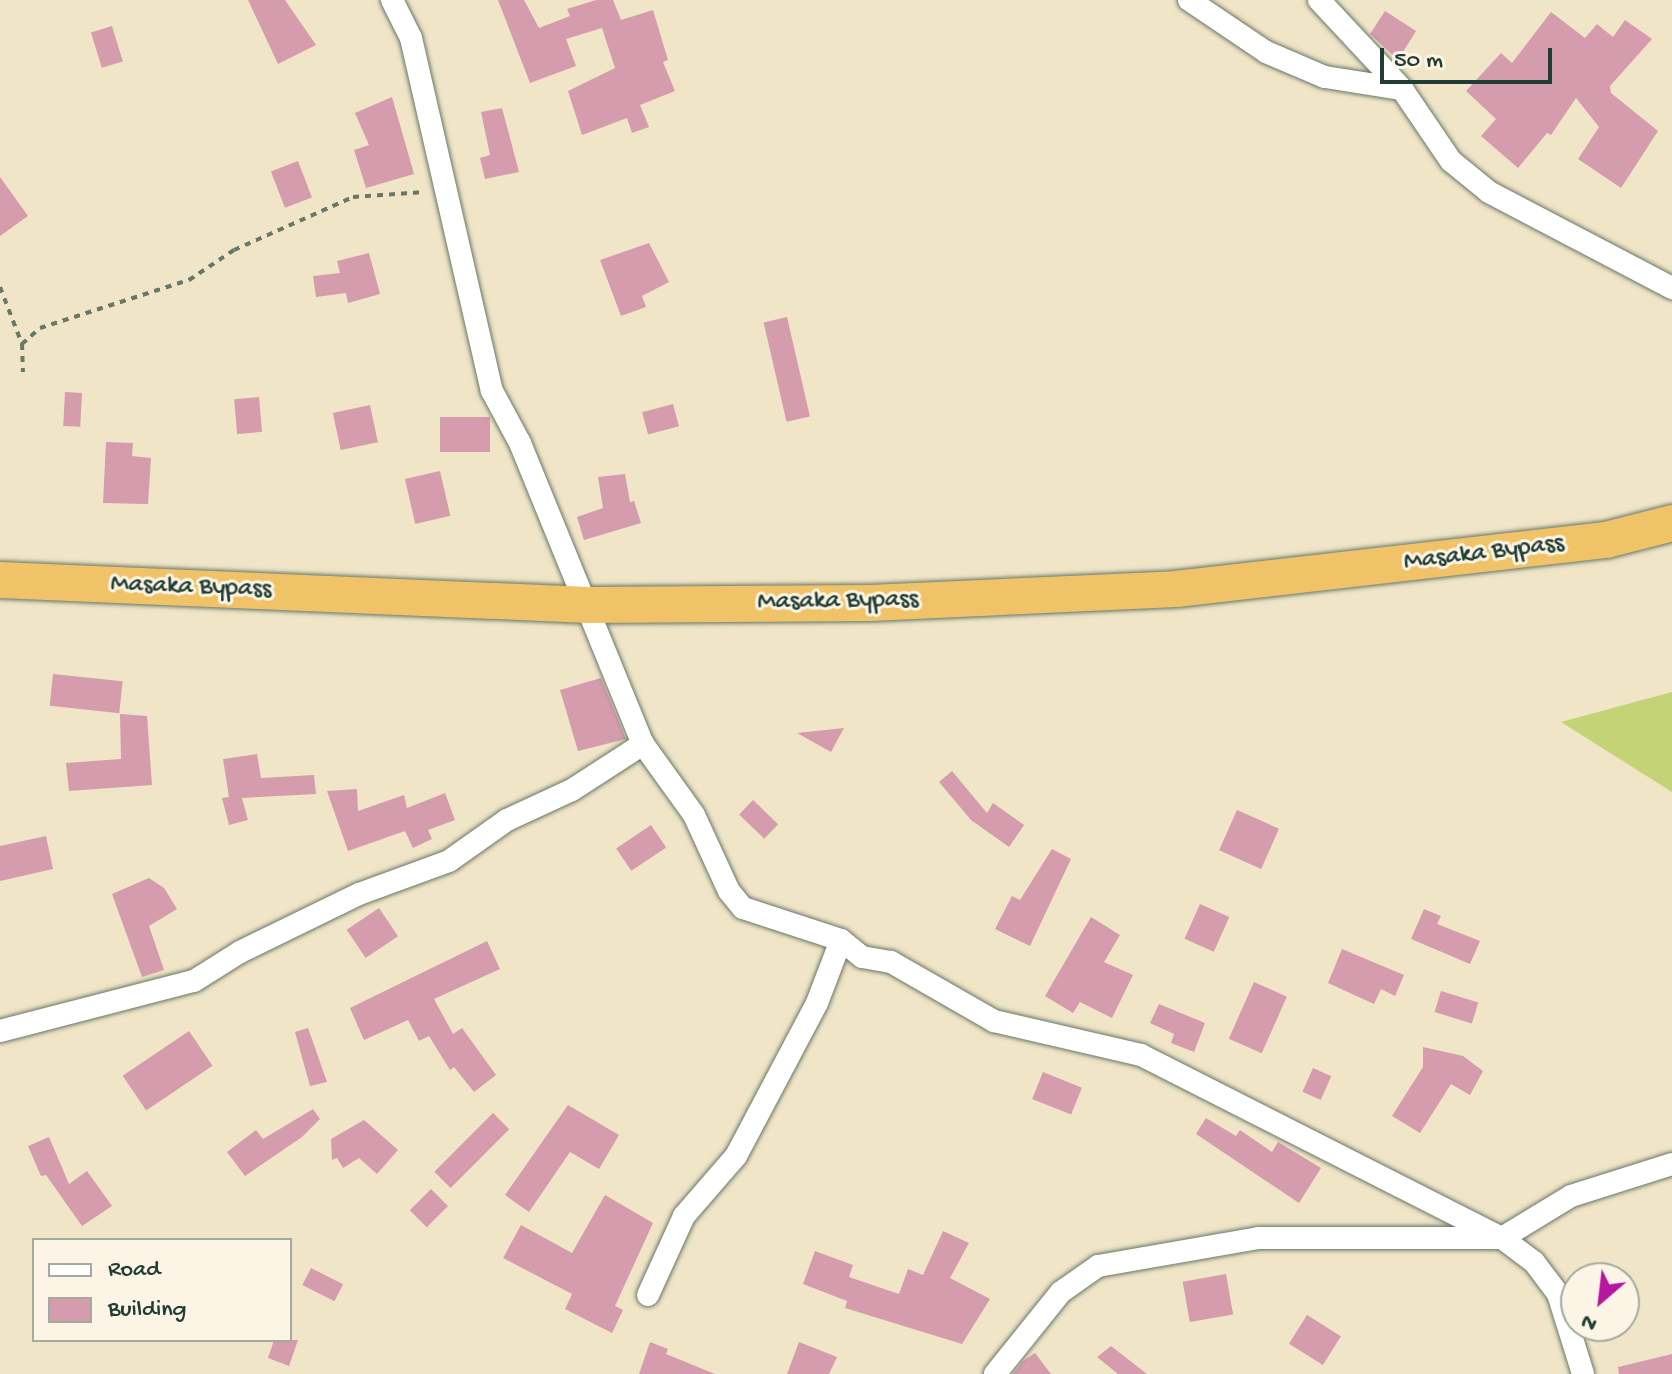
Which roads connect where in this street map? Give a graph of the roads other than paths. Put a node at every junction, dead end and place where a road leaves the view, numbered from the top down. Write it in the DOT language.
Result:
graph roads {
  1 [pos="392,0"];
  2 [pos="1189,0"];
  3 [pos="1319,0"];
  4 [pos="1402,89"];
  5 [pos="1672,288"];
  6 [pos="1672,523"];
  7 [pos="0,580"];
  8 [pos="588,605"];
  9 [pos="643,744"];
  10 [pos="841,940"];
  11 [pos="0,1031"];
  12 [pos="1672,1164"];
  13 [pos="1502,1238"];
  14 [pos="648,1295"];
  15 [pos="995,1374"];
  16 [pos="1583,1374"];
  1 -- 8 [label="street"];
  2 -- 4 [label="street"];
  3 -- 4 [label="street"];
  4 -- 5 [label="street"];
  6 -- 8 [label="highway, Masaka Bypass"];
  7 -- 8 [label="highway, Masaka Bypass"];
  8 -- 9 [label="street"];
  9 -- 10 [label="street"];
  9 -- 11 [label="street"];
  10 -- 13 [label="street"];
  10 -- 14 [label="street"];
  12 -- 13 [label="street"];
  13 -- 15 [label="street"];
  13 -- 16 [label="street"];
}
